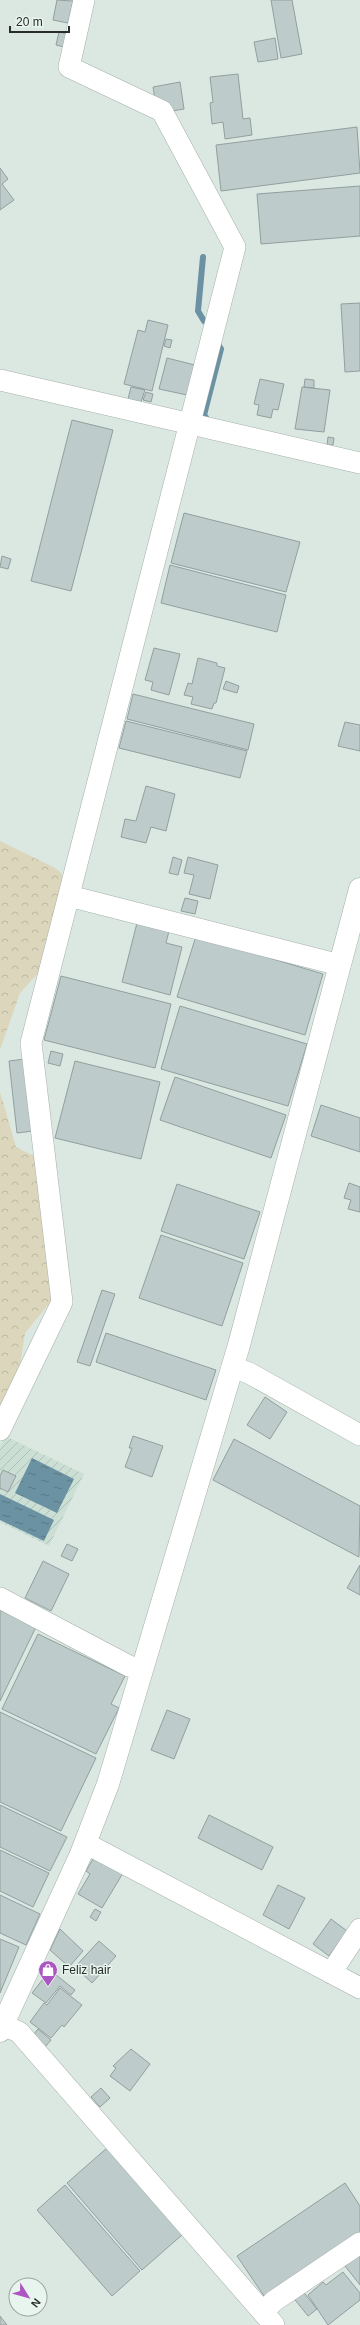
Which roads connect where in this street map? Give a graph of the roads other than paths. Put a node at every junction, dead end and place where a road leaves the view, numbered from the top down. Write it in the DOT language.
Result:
graph roads {
  1 [pos="84,0"];
  2 [pos="0,380"];
  3 [pos="190,424"];
  4 [pos="360,463"];
  5 [pos="360,889"];
  6 [pos="69,896"];
  7 [pos="340,965"];
  8 [pos="232,1368"];
  9 [pos="0,1430"];
  10 [pos="360,1435"];
  11 [pos="0,1598"];
  12 [pos="142,1670"];
  13 [pos="85,1843"];
  14 [pos="360,1930"];
  15 [pos="331,1973"];
  16 [pos="360,1988"];
  17 [pos="2,2028"];
  18 [pos="360,2243"];
  19 [pos="268,2318"];
  1 -- 3 [label="street"];
  2 -- 3 [label="street"];
  3 -- 4 [label="street"];
  3 -- 6 [label="street"];
  5 -- 7 [label="street"];
  6 -- 7 [label="street"];
  6 -- 9 [label="street"];
  7 -- 8 [label="street"];
  8 -- 10 [label="street"];
  8 -- 12 [label="street"];
  11 -- 12 [label="street"];
  12 -- 13 [label="street"];
  13 -- 15 [label="street"];
  13 -- 17 [label="street"];
  14 -- 15 [label="street"];
  15 -- 16 [label="street"];
  17 -- 19 [label="street"];
  18 -- 19 [label="street"];
}
